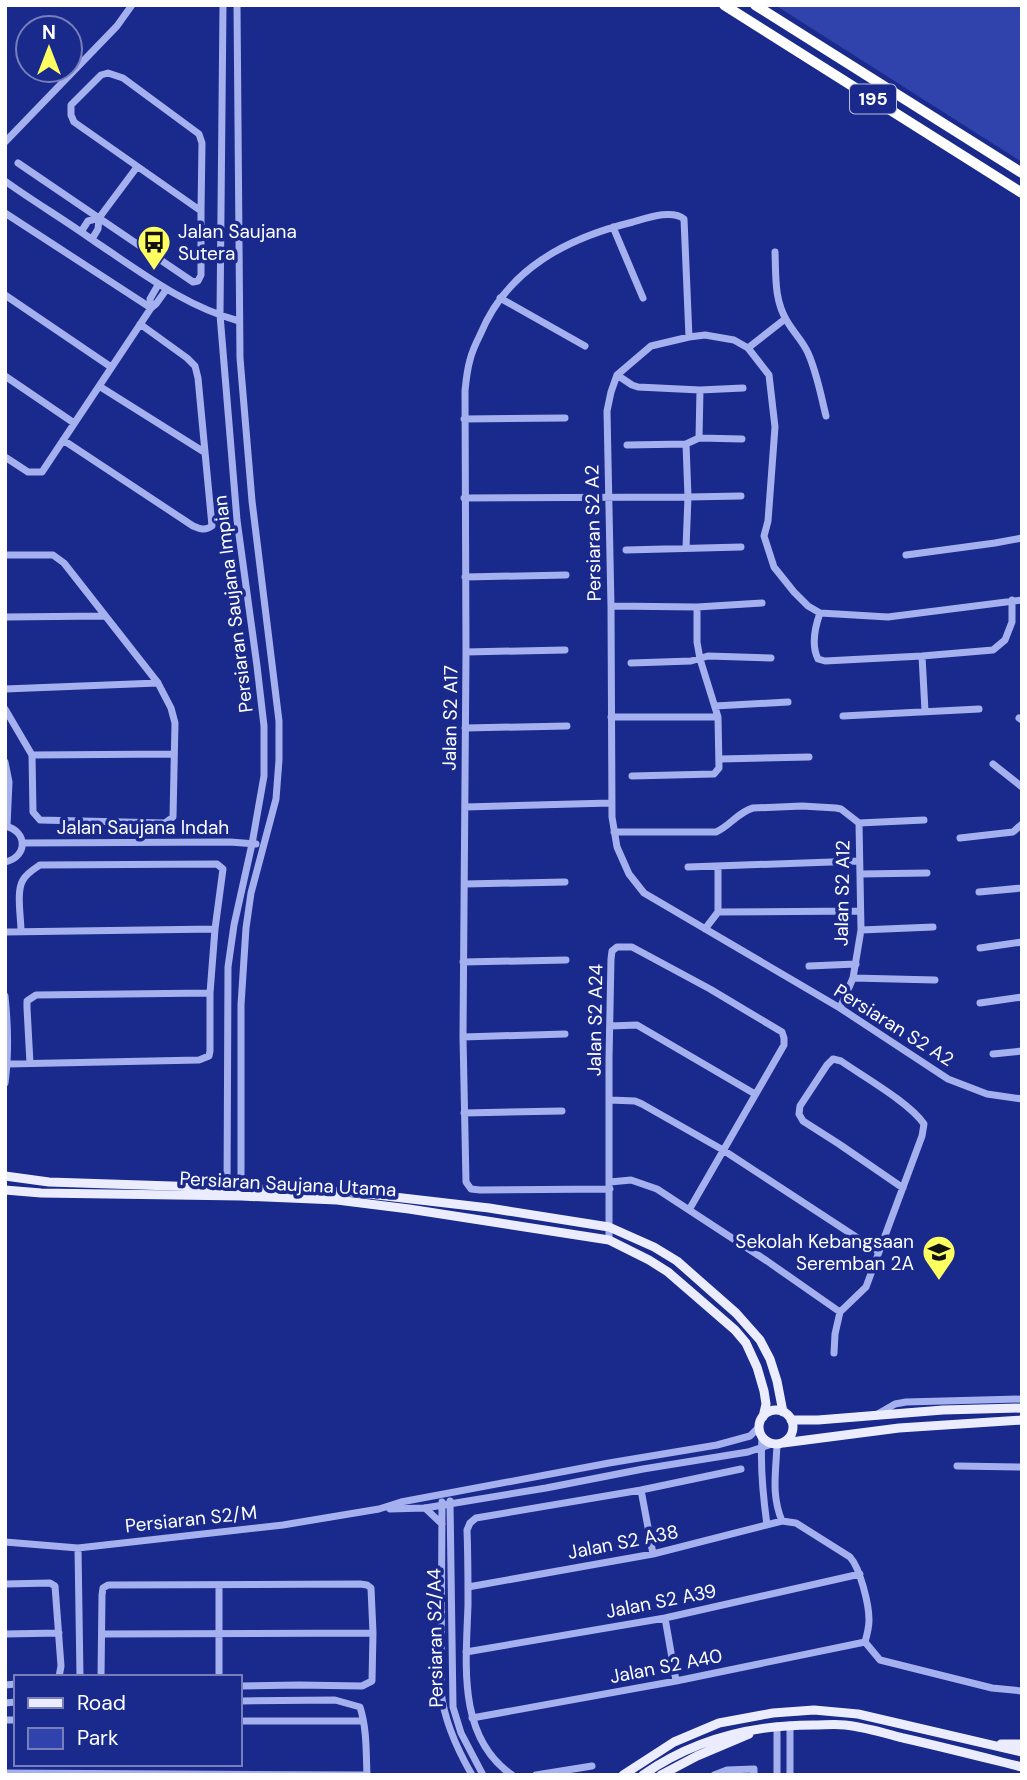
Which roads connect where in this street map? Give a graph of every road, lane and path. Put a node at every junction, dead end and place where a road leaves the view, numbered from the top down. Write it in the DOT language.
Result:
graph roads {
  1 [pos="132,5"];
  2 [pos="223,5"];
  3 [pos="237,5"];
  4 [pos="724,5"];
  5 [pos="755,5"];
  6 [pos="5,142"];
  7 [pos="19,163"];
  8 [pos="137,167"];
  9 [pos="1022,173"];
  10 [pos="5,181"];
  11 [pos="1022,193"];
  12 [pos="201,211"];
  13 [pos="5,213"];
  14 [pos="99,218"];
  15 [pos="613,227"];
  16 [pos="81,232"];
  17 [pos="92,239"];
  18 [pos="775,252"];
  19 [pos="158,285"];
  20 [pos="166,290"];
  21 [pos="5,295"];
  22 [pos="500,298"];
  23 [pos="643,298"];
  24 [pos="151,308"];
  25 [pos="220,315"];
  26 [pos="785,320"];
  27 [pos="239,321"];
  28 [pos="140,324"];
  29 [pos="689,337"];
  30 [pos="585,346"];
  31 [pos="748,348"];
  32 [pos="111,367"];
  33 [pos="617,375"];
  34 [pos="5,376"];
  35 [pos="99,386"];
  36 [pos="743,388"];
  37 [pos="700,390"];
  38 [pos="826,416"];
  39 [pos="565,418"];
  40 [pos="464,419"];
  41 [pos="74,424"];
  42 [pos="699,438"];
  43 [pos="742,439"];
  44 [pos="63,440"];
  45 [pos="686,444"];
  46 [pos="626,445"];
  47 [pos="204,452"];
  48 [pos="5,457"];
  49 [pos="608,496"];
  50 [pos="741,496"];
  51 [pos="464,498"];
  52 [pos="688,498"];
  53 [pos="1022,538"];
  54 [pos="741,547"];
  55 [pos="686,548"];
  56 [pos="626,550"];
  57 [pos="5,555"];
  58 [pos="906,555"];
  59 [pos="566,575"];
  60 [pos="465,577"];
  61 [pos="1012,600"];
  62 [pos="1022,600"];
  63 [pos="762,603"];
  64 [pos="611,606"];
  65 [pos="697,607"];
  66 [pos="820,613"];
  67 [pos="105,616"];
  68 [pos="5,617"];
  69 [pos="565,650"];
  70 [pos="466,652"];
  71 [pos="922,656"];
  72 [pos="771,658"];
  73 [pos="700,659"];
  74 [pos="631,663"];
  75 [pos="158,683"];
  76 [pos="5,689"];
  77 [pos="788,702"];
  78 [pos="715,706"];
  79 [pos="5,709"];
  80 [pos="979,709"];
  81 [pos="925,710"];
  82 [pos="843,716"];
  83 [pos="611,717"];
  84 [pos="718,717"];
  85 [pos="567,726"];
  86 [pos="465,728"];
  87 [pos="174,754"];
  88 [pos="32,755"];
  89 [pos="810,757"];
  90 [pos="720,759"];
  91 [pos="5,762"];
  92 [pos="993,764"];
  93 [pos="632,776"];
  94 [pos="1022,787"];
  95 [pos="611,803"];
  96 [pos="465,807"];
  97 [pos="924,820"];
  98 [pos="859,822"];
  99 [pos="1022,824"];
  100 [pos="6,826"];
  101 [pos="614,832"];
  102 [pos="960,838"];
  103 [pos="22,843"];
  104 [pos="252,844"];
  105 [pos="263,845"];
  106 [pos="859,861"];
  107 [pos="5,862"];
  108 [pos="718,866"];
  109 [pos="688,867"];
  110 [pos="927,873"];
  111 [pos="860,874"];
  112 [pos="565,882"];
  113 [pos="465,884"];
  114 [pos="1022,888"];
  115 [pos="979,892"];
  116 [pos="860,911"];
  117 [pos="718,912"];
  118 [pos="933,927"];
  119 [pos="215,929"];
  120 [pos="705,929"];
  121 [pos="861,930"];
  122 [pos="21,931"];
  123 [pos="5,932"];
  124 [pos="1022,942"];
  125 [pos="980,948"];
  126 [pos="566,960"];
  127 [pos="463,962"];
  128 [pos="856,964"];
  129 [pos="808,965"];
  130 [pos="853,978"];
  131 [pos="935,979"];
  132 [pos="210,993"];
  133 [pos="5,996"];
  134 [pos="1022,997"];
  135 [pos="979,1003"];
  136 [pos="840,1008"];
  137 [pos="610,1026"];
  138 [pos="565,1034"];
  139 [pos="463,1037"];
  140 [pos="1022,1051"];
  141 [pos="993,1054"];
  142 [pos="8,1063"];
  143 [pos="30,1063"];
  144 [pos="5,1083"];
  145 [pos="755,1094"];
  146 [pos="1022,1098"];
  147 [pos="610,1100"];
  148 [pos="562,1111"];
  149 [pos="464,1113"];
  150 [pos="723,1150"];
  151 [pos="5,1175"];
  152 [pos="610,1185"];
  153 [pos="903,1188"];
  154 [pos="5,1190"];
  155 [pos="227,1191"];
  156 [pos="241,1191"];
  157 [pos="688,1210"];
  158 [pos="609,1227"];
  159 [pos="609,1240"];
  160 [pos="879,1252"];
  161 [pos="840,1312"];
  162 [pos="834,1353"];
  163 [pos="1022,1399"];
  164 [pos="990,1404"];
  165 [pos="1022,1408"];
  166 [pos="783,1412"];
  167 [pos="763,1417"];
  168 [pos="791,1420"];
  169 [pos="1022,1420"];
  170 [pos="759,1427"];
  171 [pos="762,1443"];
  172 [pos="777,1444"];
  173 [pos="748,1452"];
  174 [pos="761,1463"];
  175 [pos="957,1466"];
  176 [pos="1022,1467"];
  177 [pos="741,1469"];
  178 [pos="641,1490"];
  179 [pos="446,1494"];
  180 [pos="446,1504"];
  181 [pos="425,1508"];
  182 [pos="379,1509"];
  183 [pos="782,1521"];
  184 [pos="442,1524"];
  185 [pos="767,1525"];
  186 [pos="5,1542"];
  187 [pos="78,1548"];
  188 [pos="653,1554"];
  189 [pos="860,1574"];
  190 [pos="5,1584"];
  191 [pos="219,1585"];
  192 [pos="468,1587"];
  193 [pos="665,1618"];
  194 [pos="59,1633"];
  195 [pos="373,1633"];
  196 [pos="5,1634"];
  197 [pos="102,1634"];
  198 [pos="219,1634"];
  199 [pos="865,1642"];
  200 [pos="466,1652"];
  201 [pos="59,1675"];
  202 [pos="79,1675"];
  203 [pos="101,1675"];
  204 [pos="219,1675"];
  205 [pos="676,1681"];
  206 [pos="242,1686"];
  207 [pos="1022,1691"];
  208 [pos="242,1701"];
  209 [pos="472,1718"];
  210 [pos="242,1721"];
  211 [pos="363,1721"];
  212 [pos="790,1725"];
  213 [pos="772,1727"];
  214 [pos="1022,1744"];
  215 [pos="989,1745"];
  216 [pos="1022,1752"];
  217 [pos="592,1766"];
  218 [pos="1022,1769"];
  219 [pos="5,1773"];
  220 [pos="214,1774"];
  221 [pos="367,1775"];
  222 [pos="472,1775"];
  223 [pos="483,1775"];
  224 [pos="512,1775"];
  225 [pos="536,1775"];
  226 [pos="623,1775"];
  227 [pos="643,1775"];
  228 [pos="661,1775"];
  229 [pos="714,1775"];
  230 [pos="754,1775"];
  231 [pos="777,1775"];
  232 [pos="790,1775"];
  1 -- 6 [label="street"];
  2 -- 25 [label="street, Persiaran Saujana Impian"];
  3 -- 27 [label="street, Persiaran Saujana Impian"];
  4 -- 11 [label="highway, 195"];
  5 -- 9 [label="highway, 195"];
  7 -- 14 [label="street"];
  8 -- 12 [label="street"];
  8 -- 12 [label="street"];
  8 -- 14 [label="street"];
  10 -- 16 [label="street"];
  12 -- 14 [label="street"];
  13 -- 24 [label="street"];
  14 -- 16 [label="street"];
  14 -- 17 [label="street"];
  15 -- 22 [label="street, Jalan S2 A17"];
  15 -- 23 [label="street"];
  15 -- 29 [label="street, Jalan S2 A17"];
  16 -- 17 [label="street"];
  17 -- 19 [label="street"];
  18 -- 26 [label="street"];
  19 -- 20 [label="street"];
  19 -- 24 [label="street"];
  20 -- 24 [label="street"];
  20 -- 25 [label="street"];
  21 -- 32 [label="street"];
  22 -- 30 [label="street"];
  22 -- 40 [label="street, Jalan S2 A17"];
  24 -- 28 [label="street"];
  25 -- 27 [label="street"];
  25 -- 104 [label="street, Persiaran Saujana Impian"];
  26 -- 31 [label="street"];
  26 -- 38 [label="street"];
  27 -- 105 [label="street, Persiaran Saujana Impian"];
  28 -- 32 [label="street"];
  28 -- 47 [label="street"];
  29 -- 31 [label="street"];
  29 -- 33 [label="street"];
  31 -- 66 [label="street"];
  32 -- 35 [label="street"];
  33 -- 37 [label="street"];
  33 -- 49 [label="street, Persiaran S2 A2"];
  34 -- 41 [label="street"];
  35 -- 41 [label="street"];
  35 -- 47 [label="street"];
  36 -- 37 [label="street"];
  37 -- 42 [label="street"];
  39 -- 40 [label="street"];
  40 -- 51 [label="street, Jalan S2 A17"];
  41 -- 44 [label="street"];
  42 -- 43 [label="street"];
  42 -- 45 [label="street"];
  44 -- 47 [label="street"];
  44 -- 48 [label="street"];
  45 -- 46 [label="street"];
  45 -- 52 [label="street"];
  49 -- 51 [label="street"];
  49 -- 52 [label="street"];
  49 -- 64 [label="street, Persiaran S2 A2"];
  50 -- 52 [label="street"];
  51 -- 60 [label="street, Jalan S2 A17"];
  52 -- 55 [label="street"];
  53 -- 58 [label="street"];
  54 -- 55 [label="street"];
  55 -- 56 [label="street"];
  57 -- 67 [label="street"];
  59 -- 60 [label="street"];
  60 -- 70 [label="street, Jalan S2 A17"];
  61 -- 62 [label="street"];
  61 -- 66 [label="street"];
  61 -- 71 [label="street"];
  63 -- 65 [label="street"];
  64 -- 65 [label="street"];
  64 -- 83 [label="street, Persiaran S2 A2"];
  65 -- 73 [label="street"];
  66 -- 71 [label="street"];
  67 -- 68 [label="street"];
  67 -- 75 [label="street"];
  69 -- 70 [label="street"];
  70 -- 86 [label="street, Jalan S2 A17"];
  71 -- 81 [label="street"];
  72 -- 73 [label="street"];
  73 -- 74 [label="street"];
  73 -- 78 [label="street"];
  75 -- 76 [label="street"];
  75 -- 87 [label="street"];
  77 -- 78 [label="street"];
  78 -- 84 [label="street"];
  79 -- 88 [label="street"];
  80 -- 81 [label="street"];
  81 -- 82 [label="street"];
  83 -- 84 [label="street"];
  83 -- 95 [label="street, Persiaran S2 A2"];
  84 -- 90 [label="street"];
  85 -- 86 [label="street"];
  86 -- 96 [label="street, Jalan S2 A17"];
  87 -- 88 [label="street"];
  87 -- 88 [label="street"];
  89 -- 90 [label="street"];
  90 -- 93 [label="street"];
  91 -- 100 [label="street"];
  92 -- 94 [label="street"];
  95 -- 96 [label="street"];
  95 -- 101 [label="street, Persiaran S2 A2"];
  96 -- 113 [label="street, Jalan S2 A17"];
  97 -- 98 [label="street"];
  98 -- 101 [label="street, Jalan S2 A12"];
  98 -- 106 [label="street, Jalan S2 A12"];
  99 -- 102 [label="street"];
  100 -- 103 [label="street"];
  101 -- 120 [label="street, Persiaran S2 A2"];
  103 -- 104 [label="street, Jalan Saujana Indah"];
  103 -- 107 [label="street"];
  104 -- 105 [label="street, Jalan Saujana Indah"];
  104 -- 155 [label="street, Persiaran Saujana Impian"];
  105 -- 156 [label="street, Persiaran Saujana Impian"];
  106 -- 108 [label="street"];
  106 -- 111 [label="street, Jalan S2 A12"];
  108 -- 109 [label="street"];
  108 -- 117 [label="street"];
  110 -- 111 [label="street"];
  111 -- 116 [label="street, Jalan S2 A12"];
  112 -- 113 [label="street"];
  113 -- 127 [label="street, Jalan S2 A17"];
  114 -- 115 [label="street"];
  116 -- 117 [label="street"];
  116 -- 121 [label="street, Jalan S2 A12"];
  117 -- 120 [label="street"];
  118 -- 121 [label="street"];
  119 -- 122 [label="street"];
  119 -- 122 [label="street"];
  119 -- 132 [label="street"];
  120 -- 136 [label="street, Persiaran S2 A2"];
  121 -- 128 [label="street, Jalan S2 A12"];
  122 -- 123 [label="street"];
  124 -- 125 [label="street"];
  126 -- 127 [label="street"];
  127 -- 139 [label="street, Jalan S2 A17"];
  128 -- 129 [label="street"];
  128 -- 130 [label="street, Jalan S2 A12"];
  130 -- 131 [label="street"];
  130 -- 136 [label="street, Jalan S2 A12"];
  132 -- 143 [label="street"];
  132 -- 143 [label="street"];
  133 -- 142 [label="street"];
  134 -- 135 [label="street"];
  136 -- 146 [label="street, Persiaran S2 A2"];
  137 -- 145 [label="street"];
  137 -- 145 [label="street, Jalan S2 A24"];
  137 -- 147 [label="street, Jalan S2 A24"];
  138 -- 139 [label="street"];
  139 -- 149 [label="street, Jalan S2 A17"];
  140 -- 141 [label="street"];
  142 -- 143 [label="street"];
  142 -- 144 [label="street"];
  145 -- 150 [label="street"];
  147 -- 150 [label="street"];
  147 -- 152 [label="street, Jalan S2 A24"];
  148 -- 149 [label="street"];
  149 -- 152 [label="street, Jalan S2 A17"];
  150 -- 157 [label="street"];
  150 -- 160 [label="street"];
  151 -- 155 [label="main road, Persiaran Saujana Utama"];
  152 -- 157 [label="street"];
  152 -- 158 [label="street, Jalan S2 A24"];
  153 -- 153 [label="street"];
  153 -- 160 [label="street"];
  154 -- 155 [label="main road, Persiaran Saujana Utama"];
  155 -- 156 [label="main road, Persiaran Saujana Utama"];
  156 -- 158 [label="main road, Persiaran Saujana Utama"];
  156 -- 159 [label="main road, Persiaran Saujana Utama"];
  157 -- 161 [label="street"];
  158 -- 159 [label="street, Jalan S2 A24"];
  158 -- 166 [label="main road, Persiaran Saujana Utama"];
  159 -- 167 [label="main road, Persiaran Saujana Utama"];
  160 -- 161 [label="street"];
  161 -- 162 [label="street"];
  163 -- 164 [label="street"];
  164 -- 165 [label="main road"];
  164 -- 168 [label="main road"];
  166 -- 167 [label="main road"];
  166 -- 168 [label="main road"];
  167 -- 170 [label="main road"];
  168 -- 172 [label="main road"];
  169 -- 172 [label="main road"];
  170 -- 171 [label="main road"];
  170 -- 179 [label="street"];
  171 -- 172 [label="main road"];
  171 -- 173 [label="street"];
  171 -- 174 [label="street"];
  172 -- 183 [label="street"];
  173 -- 174 [label="street"];
  173 -- 180 [label="street"];
  174 -- 185 [label="street"];
  175 -- 176 [label="street"];
  177 -- 178 [label="street"];
  178 -- 188 [label="street"];
  178 -- 192 [label="street"];
  179 -- 180 [label="street, Persiaran S2/A4"];
  179 -- 182 [label="street"];
  180 -- 181 [label="street"];
  180 -- 184 [label="street, Persiaran S2/A4"];
  180 -- 223 [label="street, Persiaran S2/A4"];
  181 -- 182 [label="street"];
  181 -- 184 [label="street"];
  182 -- 187 [label="street, Persiaran S2/M"];
  183 -- 185 [label="street, Jalan S2 A38"];
  183 -- 189 [label="street"];
  184 -- 222 [label="street, Persiaran S2/A4"];
  185 -- 188 [label="street, Jalan S2 A38"];
  186 -- 187 [label="street, Persiaran S2/M"];
  187 -- 202 [label="street"];
  188 -- 192 [label="street, Jalan S2 A38"];
  189 -- 193 [label="street, Jalan S2 A39"];
  189 -- 199 [label="street"];
  190 -- 194 [label="street"];
  191 -- 195 [label="street"];
  191 -- 197 [label="street"];
  191 -- 198 [label="street"];
  192 -- 200 [label="street"];
  193 -- 200 [label="street, Jalan S2 A39"];
  193 -- 205 [label="street"];
  194 -- 196 [label="street"];
  194 -- 201 [label="street"];
  195 -- 198 [label="street"];
  195 -- 206 [label="street"];
  197 -- 198 [label="street"];
  197 -- 203 [label="street"];
  198 -- 204 [label="street"];
  199 -- 205 [label="street, Jalan S2 A40"];
  199 -- 207 [label="street"];
  200 -- 209 [label="street"];
  205 -- 209 [label="street, Jalan S2 A40"];
  208 -- 211 [label="street"];
  209 -- 224 [label="street"];
  210 -- 211 [label="street"];
  211 -- 221 [label="street"];
  212 -- 213 [label="main road"];
  212 -- 218 [label="main road"];
  212 -- 232 [label="street"];
  213 -- 227 [label="main road"];
  213 -- 228 [label="main road"];
  213 -- 231 [label="street"];
  214 -- 215 [label="main road"];
  215 -- 216 [label="main road"];
  215 -- 226 [label="main road"];
  217 -- 225 [label="street"];
  219 -- 220 [label="street"];
  220 -- 221 [label="street"];
  229 -- 230 [label="street"];
}
